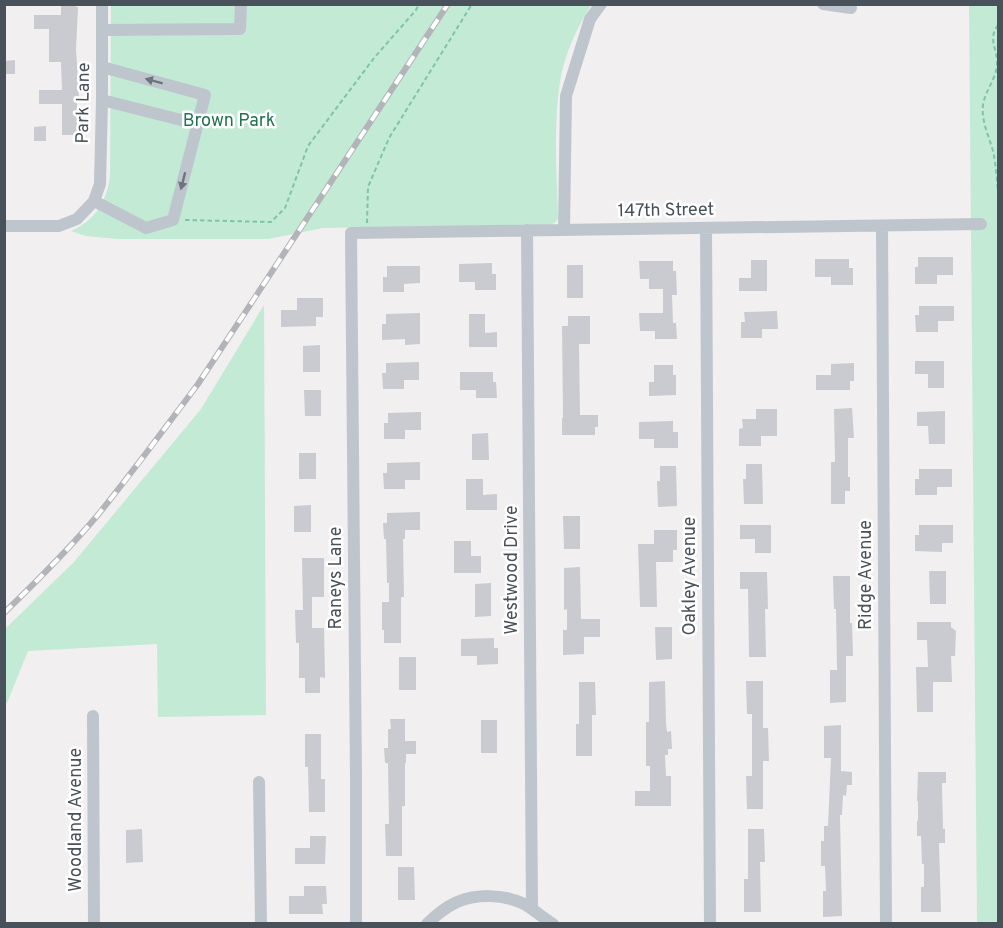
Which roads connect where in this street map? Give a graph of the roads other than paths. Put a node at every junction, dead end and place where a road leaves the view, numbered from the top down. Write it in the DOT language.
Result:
graph roads {
  1 [pos="102,4"];
  2 [pos="240,4"];
  3 [pos="601,4"];
  4 [pos="823,4"];
  5 [pos="851,8"];
  6 [pos="102,30"];
  7 [pos="102,67"];
  8 [pos="102,100"];
  9 [pos="197,124"];
  10 [pos="94,201"];
  11 [pos="981,224"];
  12 [pos="4,226"];
  13 [pos="882,226"];
  14 [pos="706,228"];
  15 [pos="564,230"];
  16 [pos="527,231"];
  17 [pos="351,233"];
  18 [pos="93,716"];
  19 [pos="259,782"];
  20 [pos="532,909"];
  21 [pos="94,924"];
  22 [pos="261,924"];
  23 [pos="356,924"];
  24 [pos="427,924"];
  25 [pos="553,924"];
  26 [pos="710,924"];
  27 [pos="886,924"];
  1 -- 6 [label="street, Park Lane"];
  2 -- 6 [label="street"];
  3 -- 15 [label="street"];
  4 -- 5 [label="street"];
  6 -- 7 [label="street, Park Lane"];
  7 -- 8 [label="street, Park Lane"];
  9 -- 7 [label="street, one-way"];
  8 -- 9 [label="street"];
  8 -- 10 [label="street, Park Lane"];
  9 -- 10 [label="street, one-way"];
  10 -- 12 [label="street"];
  11 -- 13 [label="street, 147th Street"];
  13 -- 14 [label="street, 147th Street"];
  13 -- 27 [label="street, Ridge Avenue"];
  14 -- 15 [label="street, 147th Street"];
  14 -- 26 [label="street, Oakley Avenue"];
  15 -- 16 [label="street, 147th Street"];
  16 -- 17 [label="street, 147th Street"];
  16 -- 20 [label="street, Westwood Drive"];
  17 -- 23 [label="street, Raneys Lane"];
  18 -- 21 [label="street, Woodland Avenue"];
  19 -- 22 [label="street"];
  20 -- 24 [label="street"];
  20 -- 25 [label="street"];
}
